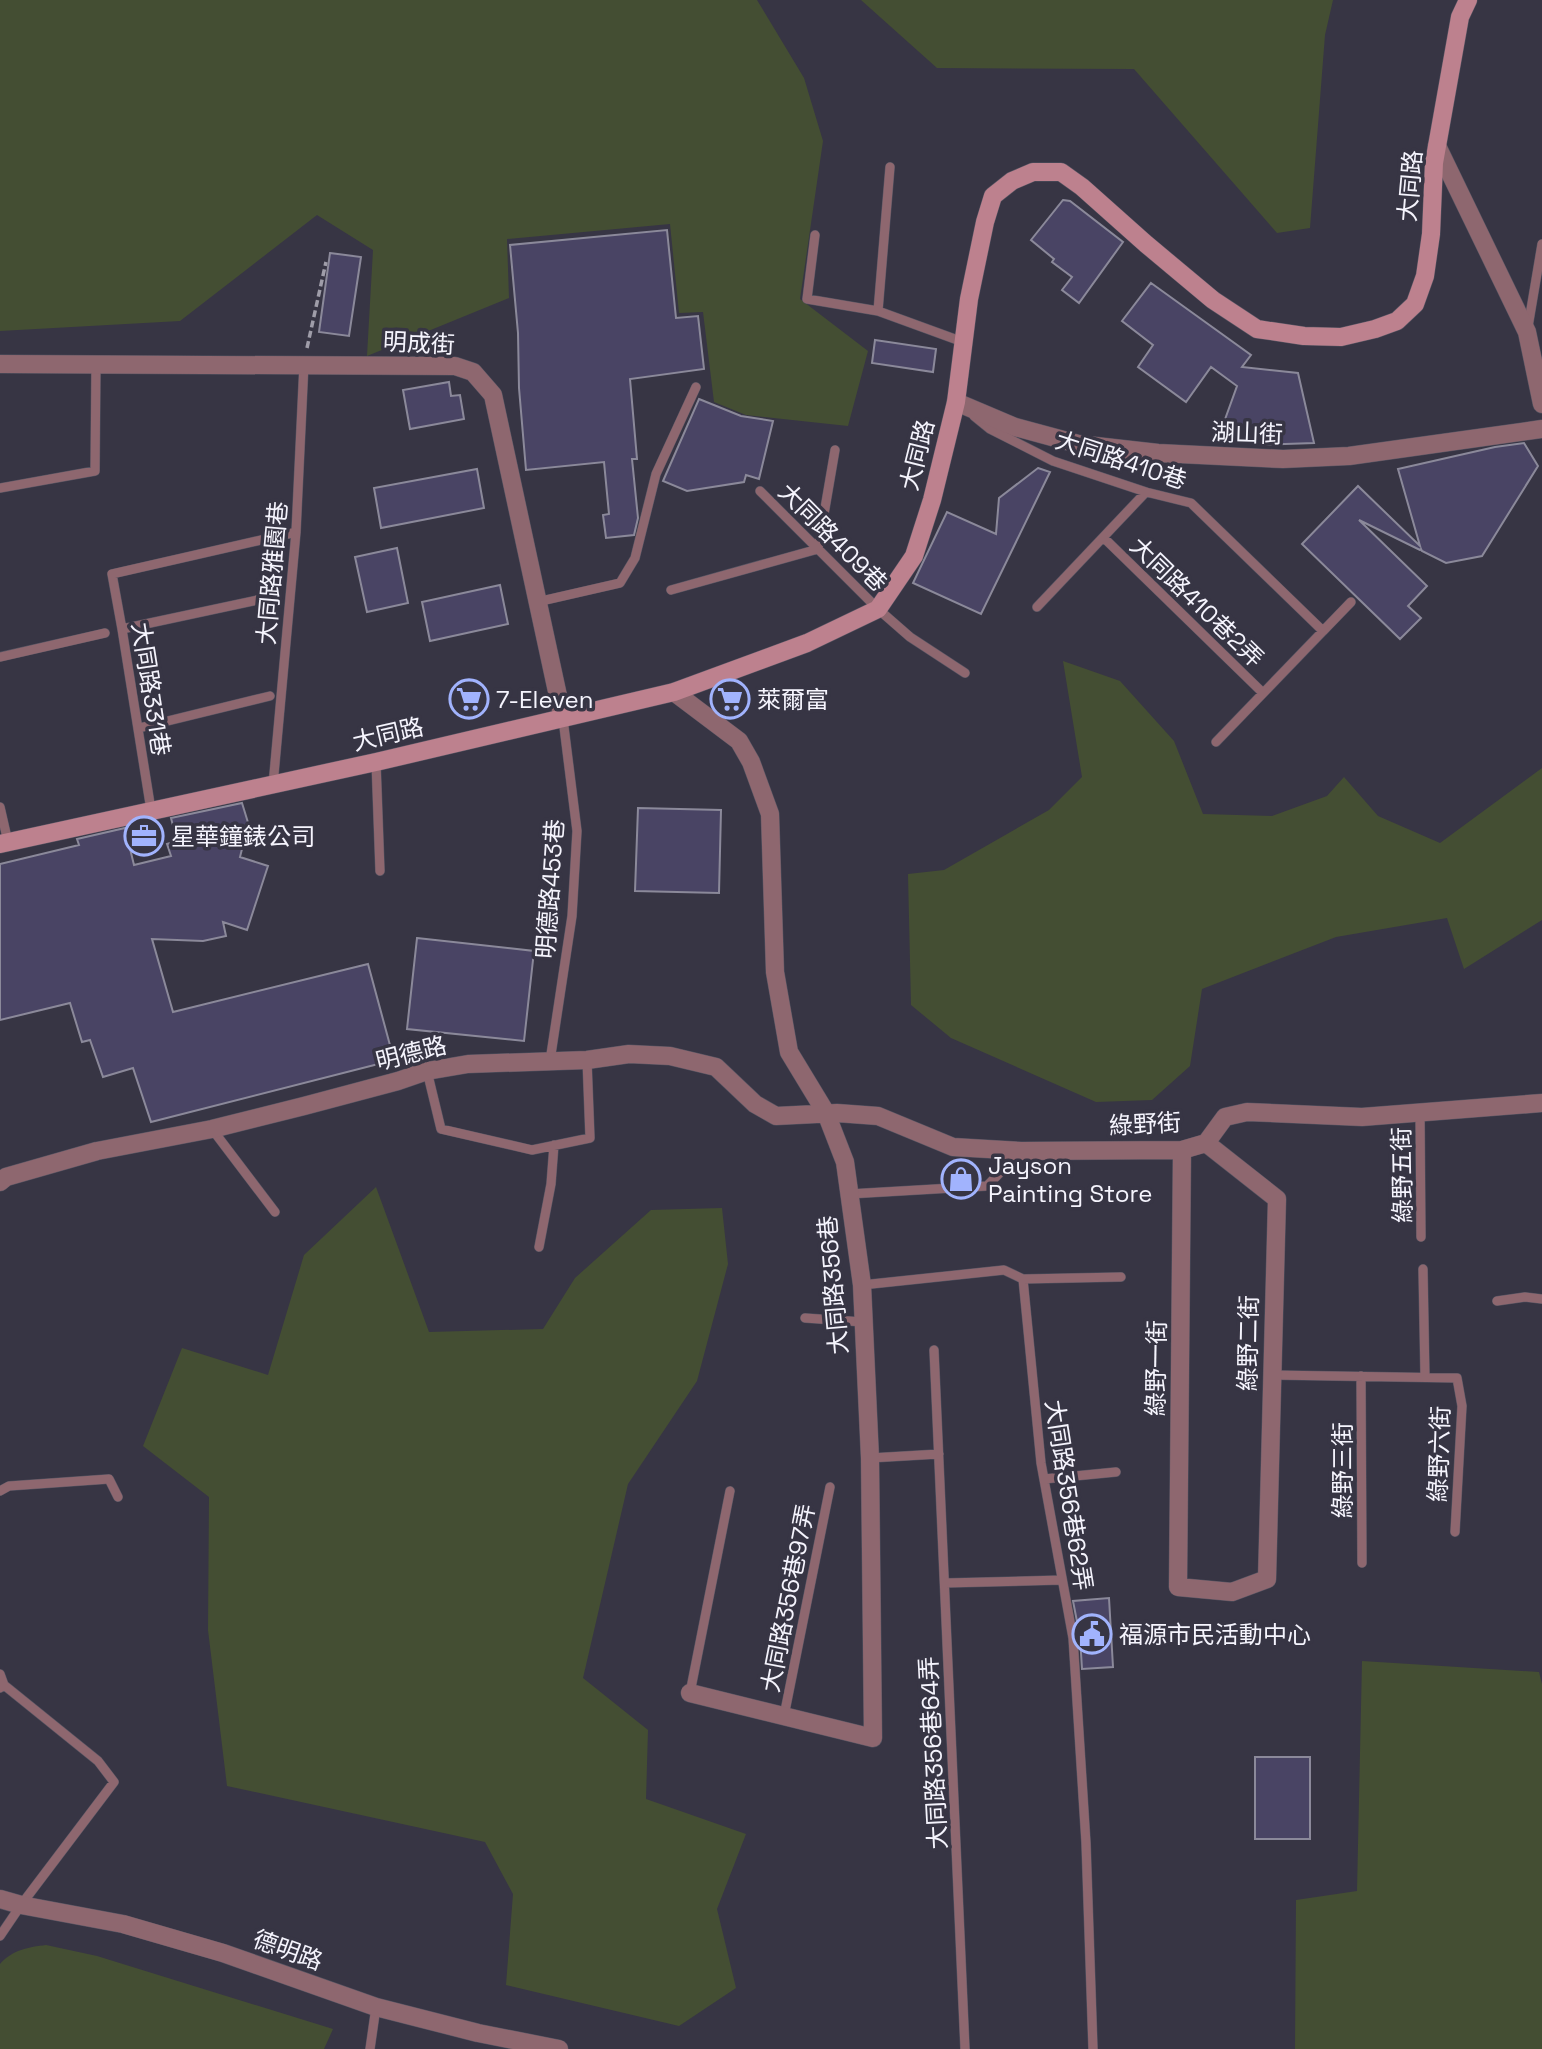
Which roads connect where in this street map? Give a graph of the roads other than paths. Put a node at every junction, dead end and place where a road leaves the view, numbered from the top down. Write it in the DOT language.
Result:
graph roads {
  1 [pos="1468,0"];
  2 [pos="1437,146"];
  3 [pos="890,167"];
  4 [pos="815,235"];
  5 [pos="1542,244"];
  6 [pos="878,311"];
  7 [pos="1528,332"];
  8 [pos="963,342"];
  9 [pos="96,363"];
  10 [pos="0,364"];
  11 [pos="304,364"];
  12 [pos="696,387"];
  13 [pos="956,402"];
  14 [pos="1542,404"];
  15 [pos="1542,429"];
  16 [pos="835,450"];
  17 [pos="0,488"];
  18 [pos="761,491"];
  19 [pos="1146,492"];
  20 [pos="296,532"];
  21 [pos="1104,538"];
  22 [pos="818,549"];
  23 [pos="671,590"];
  24 [pos="276,596"];
  25 [pos="537,602"];
  26 [pos="1350,602"];
  27 [pos="1037,607"];
  28 [pos="878,609"];
  29 [pos="122,629"];
  30 [pos="1322,631"];
  31 [pos="105,633"];
  32 [pos="0,657"];
  33 [pos="965,673"];
  34 [pos="674,692"];
  35 [pos="1263,693"];
  36 [pos="270,696"];
  37 [pos="563,719"];
  38 [pos="139,728"];
  39 [pos="1216,742"];
  40 [pos="376,762"];
  41 [pos="274,785"];
  42 [pos="0,807"];
  43 [pos="151,810"];
  44 [pos="4,843"];
  45 [pos="380,870"];
  46 [pos="587,1060"];
  47 [pos="550,1062"];
  48 [pos="427,1071"];
  49 [pos="1542,1103"];
  50 [pos="1420,1112"];
  51 [pos="825,1113"];
  52 [pos="212,1129"];
  53 [pos="1206,1143"];
  54 [pos="554,1145"];
  55 [pos="1182,1150"];
  56 [pos="1021,1151"];
  57 [pos="0,1182"];
  58 [pos="849,1194"];
  59 [pos="275,1212"];
  60 [pos="1422,1237"];
  61 [pos="538,1247"];
  62 [pos="1423,1269"];
  63 [pos="1121,1277"];
  64 [pos="1023,1279"];
  65 [pos="862,1285"];
  66 [pos="1542,1299"];
  67 [pos="1497,1301"];
  68 [pos="805,1318"];
  69 [pos="863,1322"];
  70 [pos="934,1350"];
  71 [pos="1272,1375"];
  72 [pos="1361,1376"];
  73 [pos="1425,1377"];
  74 [pos="939,1454"];
  75 [pos="870,1458"];
  76 [pos="1116,1472"];
  77 [pos="1044,1479"];
  78 [pos="830,1487"];
  79 [pos="0,1491"];
  80 [pos="730,1491"];
  81 [pos="118,1497"];
  82 [pos="1455,1532"];
  83 [pos="1362,1563"];
  84 [pos="1266,1579"];
  85 [pos="1062,1580"];
  86 [pos="945,1583"];
  87 [pos="0,1674"];
  88 [pos="2,1686"];
  89 [pos="690,1693"];
  90 [pos="784,1716"];
  91 [pos="0,1899"];
  92 [pos="20,1905"];
  93 [pos="0,1936"];
  94 [pos="376,2007"];
  95 [pos="370,2049"];
  96 [pos="559,2049"];
  97 [pos="965,2049"];
  98 [pos="1093,2049"];
  1 -- 2 [label="street, 大同路"];
  2 -- 7 [label="street"];
  2 -- 8 [label="street, 大同路"];
  3 -- 6 [label="lane"];
  4 -- 6 [label="lane"];
  5 -- 7 [label="lane"];
  6 -- 8 [label="lane"];
  7 -- 14 [label="street"];
  8 -- 13 [label="street, 大同路"];
  9 -- 10 [label="street, 明成街"];
  9 -- 11 [label="street, 明成街"];
  9 -- 17 [label="lane"];
  11 -- 20 [label="lane, 大同路雅園巷"];
  11 -- 25 [label="street, 明成街"];
  12 -- 25 [label="lane"];
  13 -- 15 [label="street, 湖山街"];
  13 -- 19 [label="lane, 大同路410巷"];
  13 -- 28 [label="street, 大同路"];
  16 -- 22 [label="lane"];
  18 -- 22 [label="lane, 大同路409巷"];
  19 -- 21 [label="lane"];
  19 -- 30 [label="lane, 大同路410巷"];
  20 -- 29 [label="lane, 大同路331巷"];
  20 -- 41 [label="lane, 大同路雅園巷"];
  21 -- 27 [label="lane"];
  21 -- 35 [label="lane, 大同路410巷2弄"];
  22 -- 23 [label="lane"];
  22 -- 28 [label="lane, 大同路409巷"];
  24 -- 29 [label="lane"];
  25 -- 37 [label="street, 明成街"];
  26 -- 30 [label="lane"];
  28 -- 33 [label="lane, 大同路409巷"];
  28 -- 34 [label="street, 大同路"];
  29 -- 38 [label="lane, 大同路331巷"];
  30 -- 35 [label="lane"];
  31 -- 32 [label="lane"];
  34 -- 37 [label="street, 大同路"];
  34 -- 51 [label="street, 大同路356巷"];
  35 -- 39 [label="lane"];
  36 -- 38 [label="lane"];
  37 -- 40 [label="street, 大同路"];
  37 -- 47 [label="lane, 明德路453巷"];
  38 -- 43 [label="lane, 大同路331巷"];
  40 -- 41 [label="street, 大同路"];
  40 -- 45 [label="lane"];
  41 -- 43 [label="street, 大同路"];
  42 -- 44 [label="lane"];
  43 -- 44 [label="street, 大同路"];
  46 -- 47 [label="street, 明德路"];
  46 -- 51 [label="street, 明德路"];
  46 -- 54 [label="lane"];
  47 -- 48 [label="street, 明德路"];
  48 -- 52 [label="street, 明德路"];
  48 -- 54 [label="lane"];
  49 -- 50 [label="street, 綠野街"];
  50 -- 53 [label="street, 綠野街"];
  50 -- 60 [label="lane, 綠野五街"];
  51 -- 56 [label="street, 綠野街"];
  51 -- 58 [label="street, 大同路356巷"];
  52 -- 57 [label="street, 明德路"];
  52 -- 59 [label="lane"];
  53 -- 55 [label="street, 綠野街"];
  53 -- 71 [label="street, 綠野二街"];
  54 -- 61 [label="lane"];
  55 -- 56 [label="street, 綠野街"];
  55 -- 84 [label="street, 綠野一街"];
  56 -- 58 [label="lane"];
  58 -- 65 [label="street, 大同路356巷"];
  62 -- 73 [label="lane"];
  63 -- 64 [label="lane"];
  64 -- 65 [label="lane"];
  64 -- 77 [label="lane, 大同路356巷62弄"];
  65 -- 69 [label="street, 大同路356巷"];
  66 -- 67 [label="lane"];
  68 -- 69 [label="lane"];
  69 -- 75 [label="street, 大同路356巷"];
  70 -- 74 [label="lane, 大同路356巷64弄"];
  71 -- 72 [label="lane"];
  71 -- 84 [label="street, 綠野二街"];
  72 -- 73 [label="lane"];
  72 -- 83 [label="lane, 綠野三街"];
  73 -- 82 [label="lane, 綠野六街"];
  74 -- 75 [label="lane"];
  74 -- 86 [label="lane, 大同路356巷64弄"];
  75 -- 90 [label="street, 大同路356巷"];
  76 -- 77 [label="lane"];
  77 -- 85 [label="lane, 大同路356巷62弄"];
  78 -- 90 [label="lane, 大同路356巷97弄"];
  79 -- 81 [label="lane"];
  80 -- 89 [label="lane"];
  85 -- 86 [label="lane"];
  85 -- 98 [label="lane, 大同路356巷62弄"];
  86 -- 97 [label="lane, 大同路356巷64弄"];
  87 -- 88 [label="lane"];
  88 -- 92 [label="lane"];
  89 -- 90 [label="street, 大同路356巷"];
  91 -- 92 [label="street, 德明路"];
  92 -- 93 [label="lane"];
  92 -- 94 [label="street, 德明路"];
  94 -- 95 [label="lane"];
  94 -- 96 [label="street, 德明路"];
}
